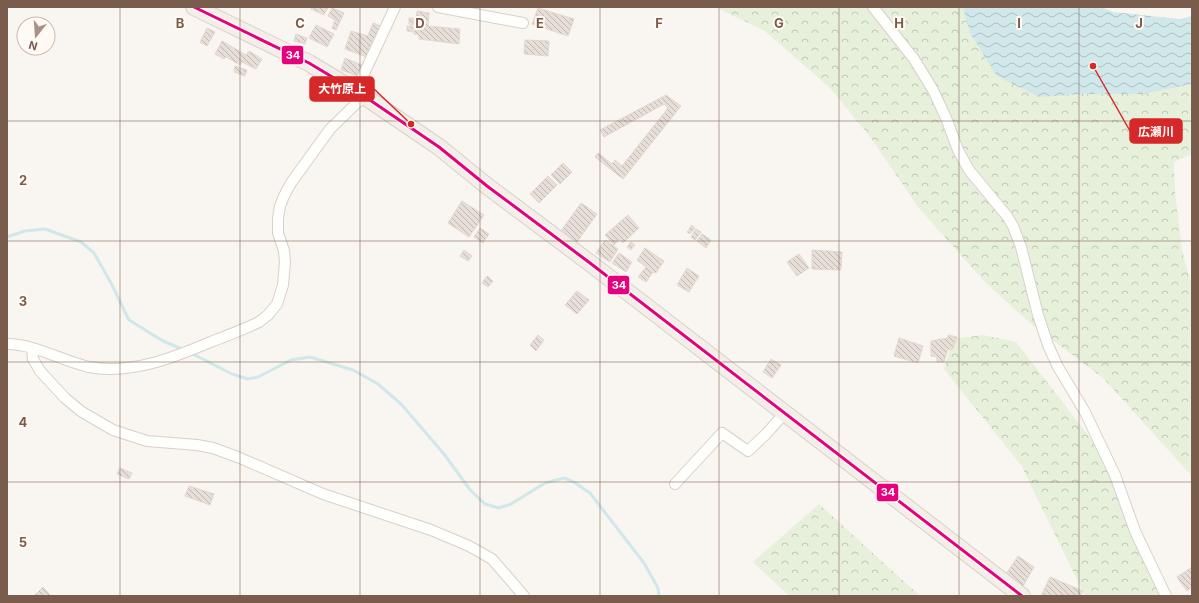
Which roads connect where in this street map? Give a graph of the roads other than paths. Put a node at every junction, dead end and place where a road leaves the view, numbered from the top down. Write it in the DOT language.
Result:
graph roads {
  1 [pos="194,7"];
  2 [pos="395,7"];
  3 [pos="438,7"];
  4 [pos="873,7"];
  5 [pos="523,23"];
  6 [pos="360,94"];
  7 [pos="7,344"];
  8 [pos="32,348"];
  9 [pos="784,414"];
  10 [pos="675,484"];
  11 [pos="524,596"];
  12 [pos="1022,596"];
  13 [pos="1166,596"];
  1 -- 6 [label="main road"];
  2 -- 6 [label="street"];
  3 -- 5 [label="street"];
  4 -- 13 [label="street"];
  6 -- 8 [label="street"];
  6 -- 9 [label="main road"];
  7 -- 8 [label="street"];
  8 -- 11 [label="street"];
  9 -- 10 [label="street"];
  9 -- 12 [label="main road"];
}
